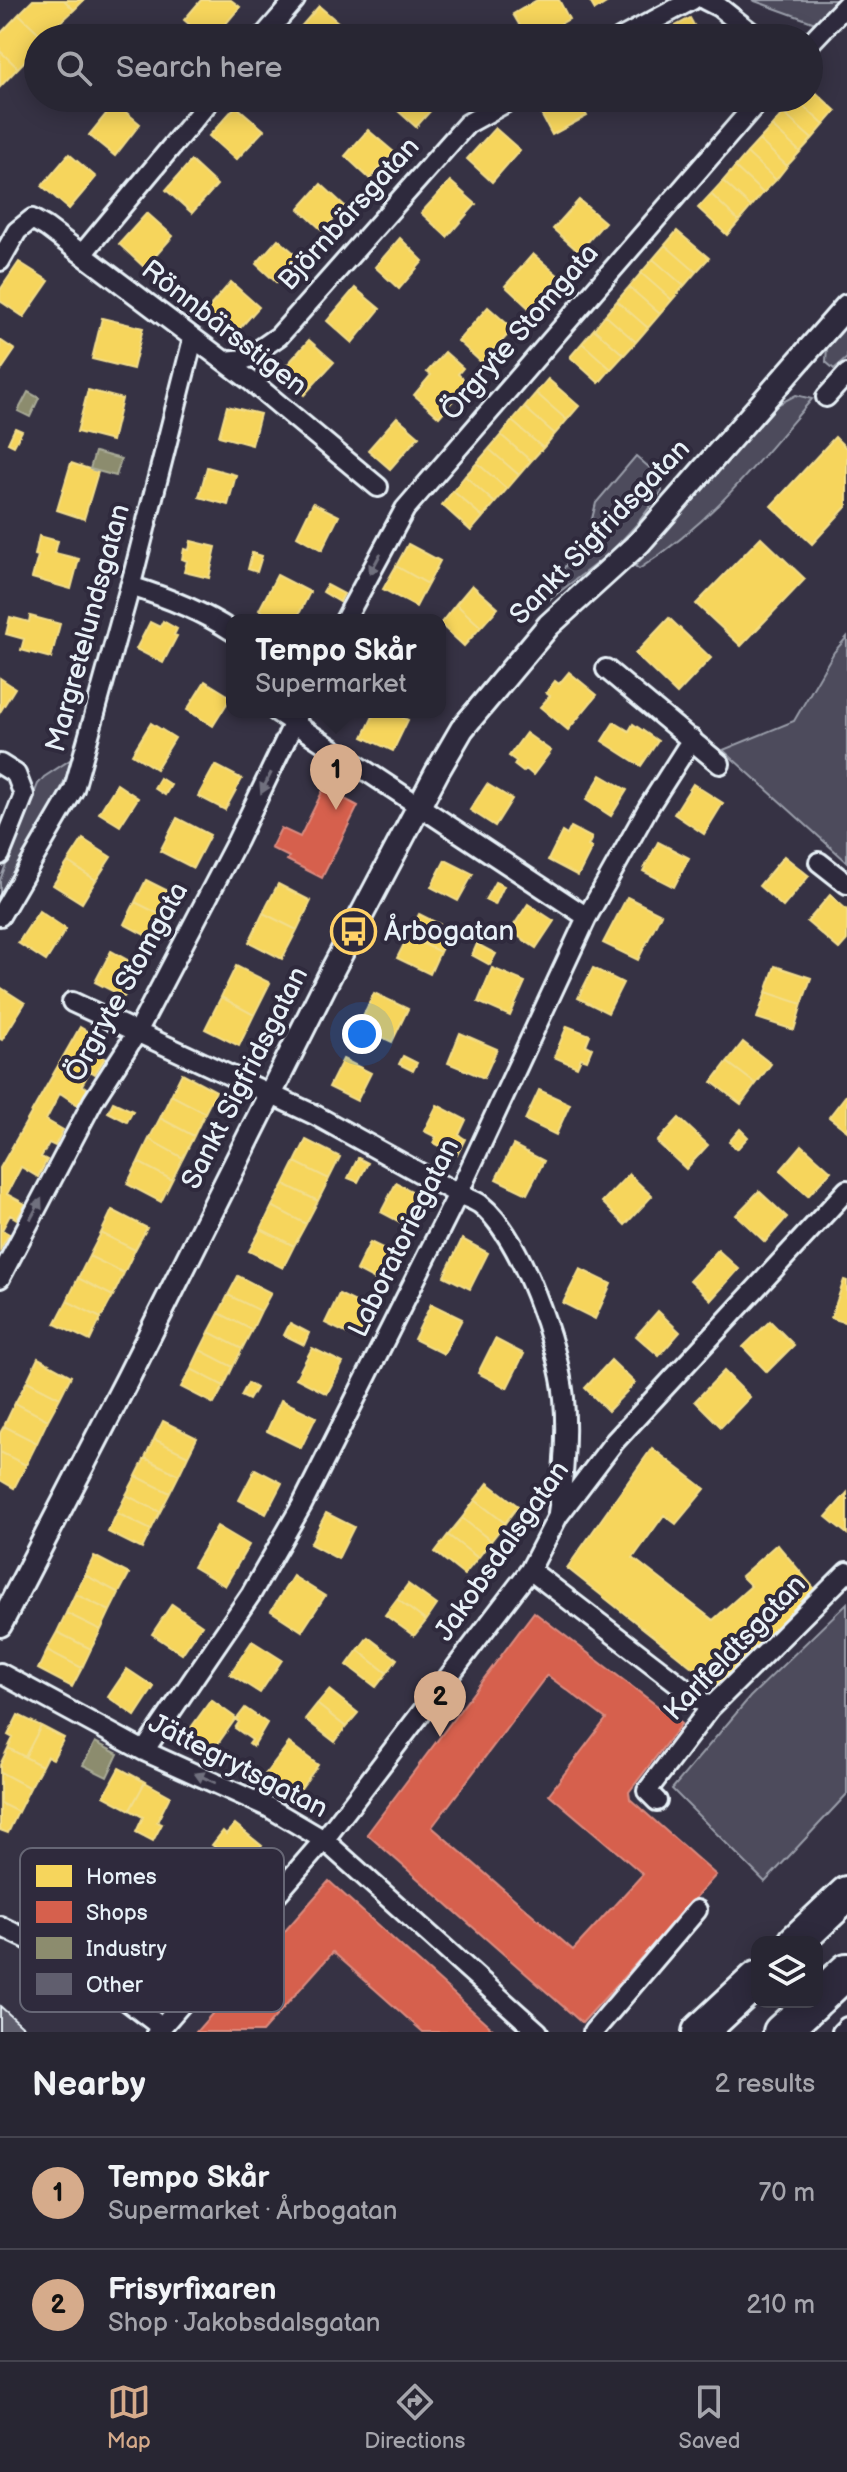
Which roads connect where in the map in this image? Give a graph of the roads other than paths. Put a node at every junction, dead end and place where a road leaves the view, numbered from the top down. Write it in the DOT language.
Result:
graph roads {
  1 [pos="295,0"];
  2 [pos="692,0"];
  3 [pos="705,0"];
  4 [pos="847,4"];
  5 [pos="274,24"];
  6 [pos="647,24"];
  7 [pos="740,24"];
  8 [pos="823,29"];
  9 [pos="200,112"];
  10 [pos="489,112"];
  11 [pos="749,112"];
  12 [pos="83,253"];
  13 [pos="0,261"];
  14 [pos="847,306"];
  15 [pos="193,339"];
  16 [pos="225,361"];
  17 [pos="847,374"];
  18 [pos="826,397"];
  19 [pos="378,487"];
  20 [pos="130,586"];
  21 [pos="348,614"];
  22 [pos="226,627"];
  23 [pos="606,669"];
  24 [pos="296,718"];
  25 [pos="692,739"];
  26 [pos="0,764"];
  27 [pos="720,764"];
  28 [pos="419,807"];
  29 [pos="0,855"];
  30 [pos="819,862"];
  31 [pos="847,884"];
  32 [pos="0,916"];
  33 [pos="587,917"];
  34 [pos="72,1002"];
  35 [pos="136,1034"];
  36 [pos="271,1095"];
  37 [pos="847,1190"];
  38 [pos="458,1194"];
  39 [pos="0,1278"];
  40 [pos="558,1516"];
  41 [pos="530,1570"];
  42 [pos="847,1572"];
  43 [pos="0,1625"];
  44 [pos="0,1673"];
  45 [pos="710,1708"];
  46 [pos="144,1751"];
  47 [pos="657,1801"];
  48 [pos="324,1840"];
  49 [pos="284,1886"];
  50 [pos="847,1894"];
  51 [pos="697,1910"];
  52 [pos="0,1926"];
  53 [pos="20,1936"];
  54 [pos="802,1936"];
  55 [pos="847,1971"];
  56 [pos="751,1985"];
  57 [pos="823,1993"];
  58 [pos="806,2008"];
  59 [pos="138,2012"];
  60 [pos="175,2012"];
  61 [pos="847,2027"];
  62 [pos="159,2030"];
  63 [pos="538,2032"];
  64 [pos="593,2032"];
  65 [pos="700,2032"];
  66 [pos="781,2032"];
  67 [pos="842,2032"];
  1 -- 5 [label="street"];
  2 -- 6 [label="street"];
  3 -- 7 [label="street"];
  4 -- 8 [label="street"];
  9 -- 12 [label="street"];
  10 -- 16 [label="street, Björnbärsgatan"];
  11 -- 21 [label="street, Örgryte Stomgata, one-way"];
  12 -- 13 [label="street, Rönnbärsstigen"];
  12 -- 15 [label="street, Rönnbärsstigen"];
  14 -- 28 [label="street, Sankt Sigfridsgatan"];
  15 -- 16 [label="street, Rönnbärsstigen"];
  15 -- 20 [label="street, Margretelundsgatan"];
  16 -- 19 [label="street, Rönnbärsstigen"];
  17 -- 18 [label="street"];
  20 -- 22 [label="street"];
  20 -- 32 [label="street, Margretelundsgatan"];
  23 -- 25 [label="street"];
  24 -- 28 [label="street"];
  24 -- 35 [label="street, Örgryte Stomgata, one-way"];
  25 -- 27 [label="street"];
  25 -- 33 [label="street, Laboratoriegatan"];
  26 -- 29 [label="street, Margretelundsgatan"];
  28 -- 33 [label="street"];
  28 -- 36 [label="street, Sankt Sigfridsgatan"];
  30 -- 31 [label="street"];
  33 -- 38 [label="street, Laboratoriegatan"];
  34 -- 35 [label="street"];
  35 -- 36 [label="street"];
  39 -- 35 [label="street, Örgryte Stomgata, one-way"];
  36 -- 38 [label="street"];
  36 -- 43 [label="street, Sankt Sigfridsgatan"];
  37 -- 40 [label="street, Jakobsdalsgatan"];
  38 -- 40 [label="street"];
  38 -- 46 [label="street, Laboratoriegatan"];
  40 -- 41 [label="street, Jakobsdalsgatan"];
  41 -- 45 [label="street"];
  41 -- 48 [label="street, Jakobsdalsgatan"];
  42 -- 45 [label="street, Karlfeldtsgatan"];
  44 -- 46 [label="street, Jättegrytsgatan"];
  45 -- 47 [label="street, Karlfeldtsgatan"];
  48 -- 46 [label="street, Jättegrytsgatan, one-way"];
  48 -- 49 [label="street, Jakobsdalsgatan"];
  48 -- 63 [label="street, Jättegrytsgatan"];
  50 -- 54 [label="highway"];
  51 -- 64 [label="street"];
  52 -- 53 [label="street"];
  55 -- 57 [label="highway"];
  56 -- 65 [label="highway"];
  58 -- 66 [label="highway"];
  59 -- 62 [label="street"];
  60 -- 62 [label="street, Jakobsdalsgatan"];
  61 -- 67 [label="street"];
}
